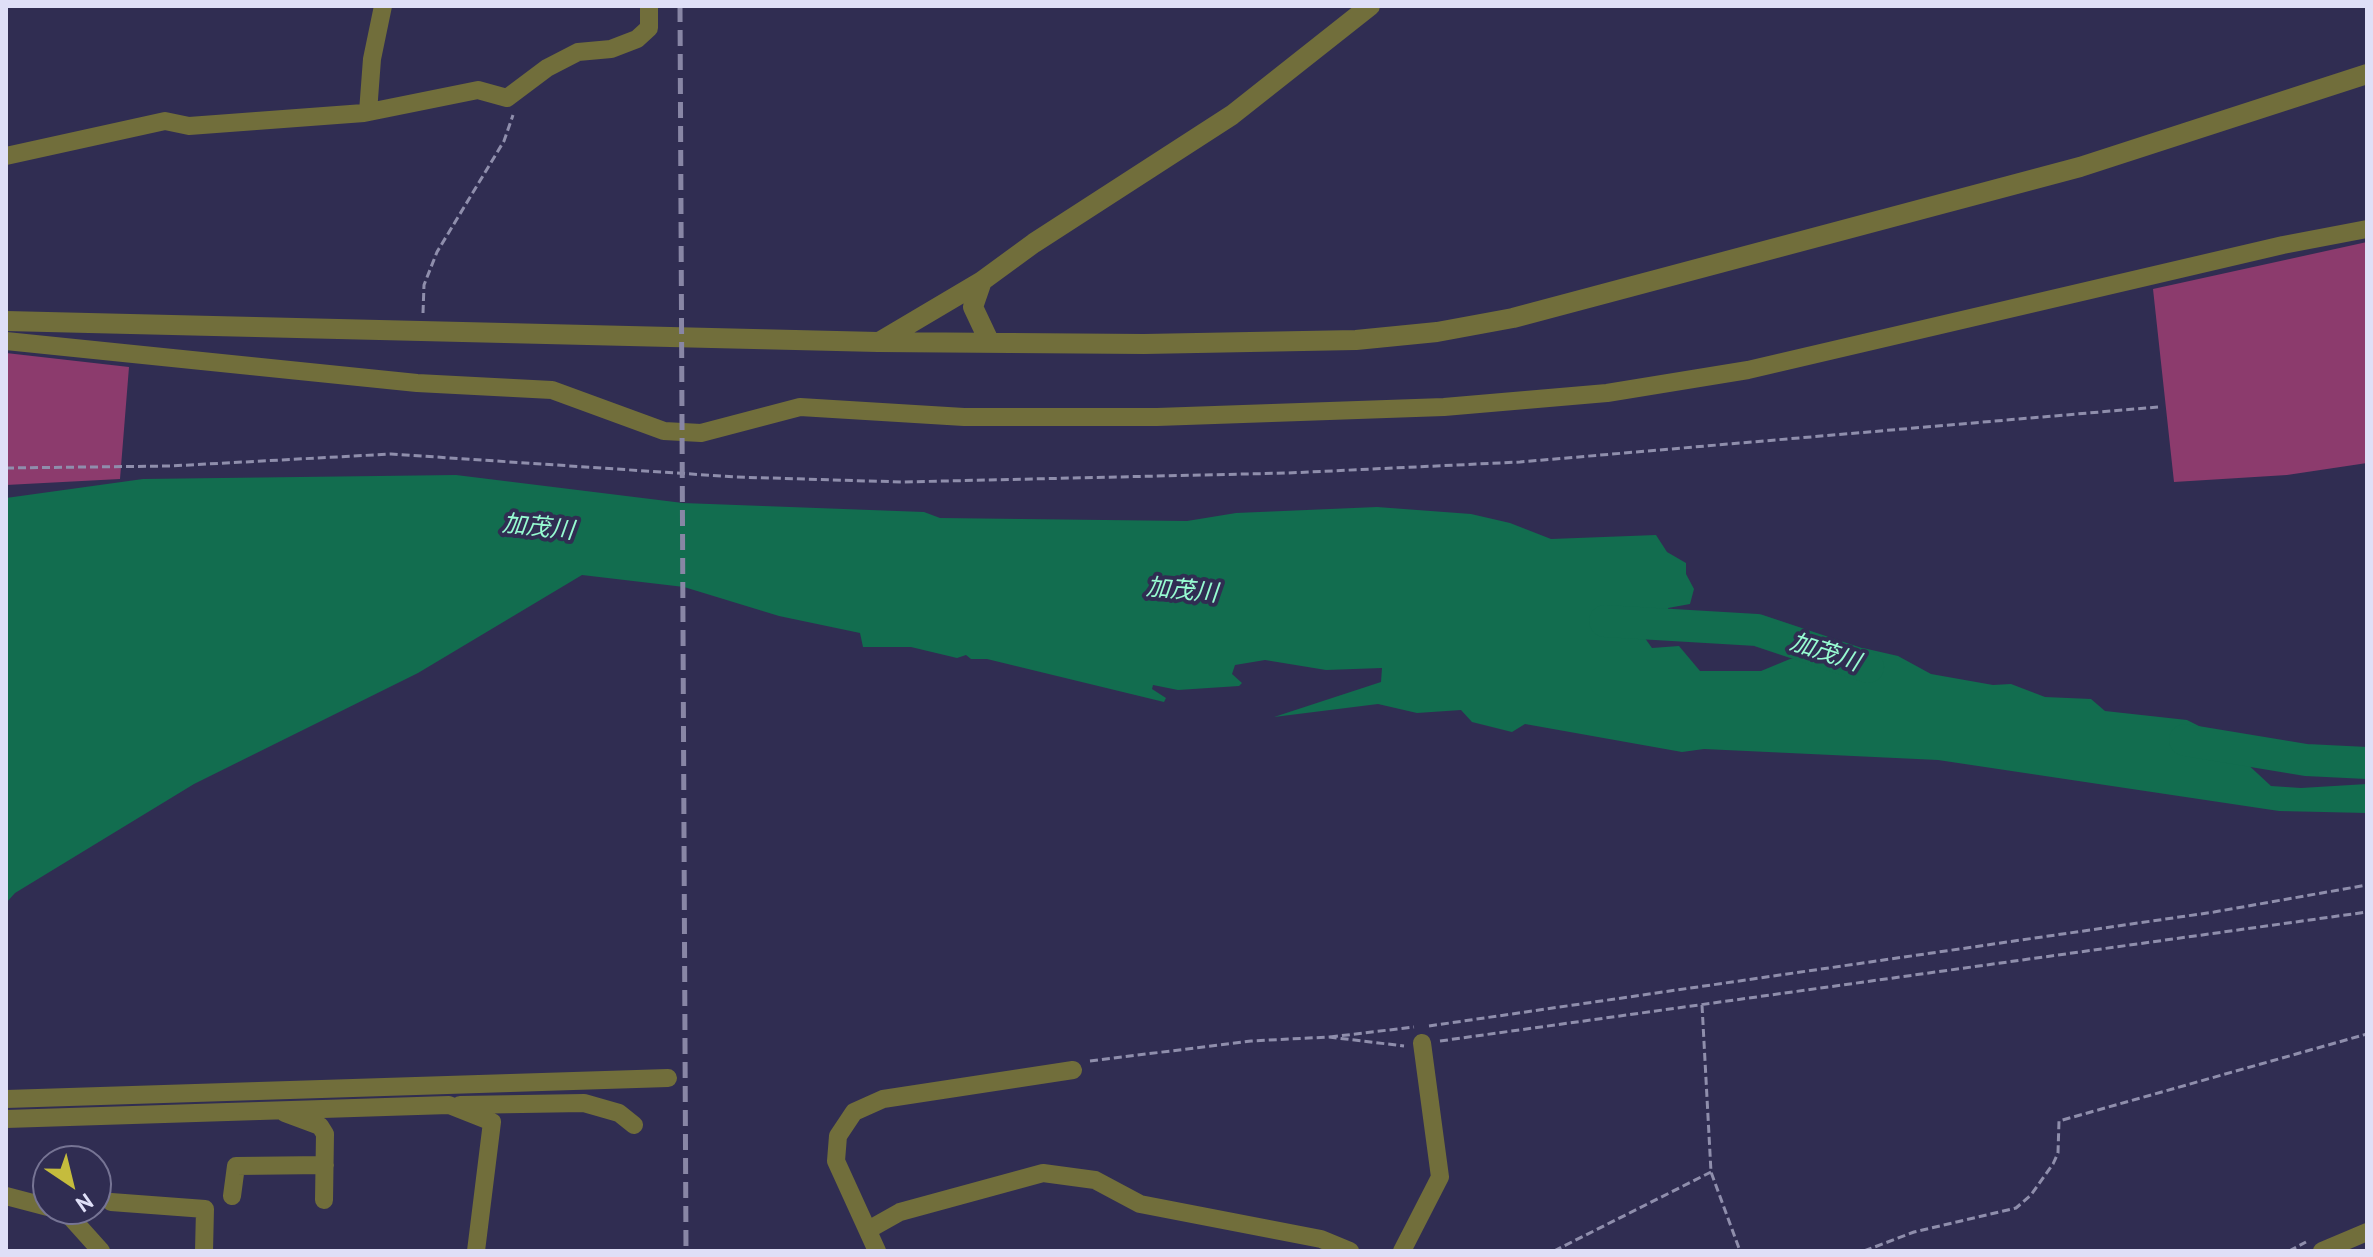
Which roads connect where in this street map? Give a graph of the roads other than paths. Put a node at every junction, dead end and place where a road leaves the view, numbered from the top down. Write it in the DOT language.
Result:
graph roads {
  1 [pos="383,6"];
  2 [pos="649,6"];
  3 [pos="1370,6"];
  4 [pos="2367,74"];
  5 [pos="368,112"];
  6 [pos="6,156"];
  7 [pos="2367,229"];
  8 [pos="982,281"];
  9 [pos="6,321"];
  10 [pos="6,341"];
  11 [pos="878,342"];
  12 [pos="990,343"];
  13 [pos="1422,1043"];
  14 [pos="1073,1070"];
  15 [pos="668,1078"];
  16 [pos="6,1099"];
  17 [pos="449,1105"];
  18 [pos="274,1109"];
  19 [pos="6,1119"];
  20 [pos="634,1125"];
  21 [pos="325,1165"];
  22 [pos="6,1196"];
  23 [pos="232,1196"];
  24 [pos="324,1200"];
  25 [pos="112,1202"];
  26 [pos="32,1203"];
  27 [pos="78,1225"];
  28 [pos="868,1230"];
  29 [pos="2367,1232"];
  30 [pos="1407,1249"];
  31 [pos="101,1251"];
  32 [pos="204,1251"];
  33 [pos="476,1251"];
  34 [pos="877,1251"];
  35 [pos="1350,1251"];
  36 [pos="2322,1251"];
  1 -- 5 [label="street"];
  2 -- 5 [label="street"];
  3 -- 8 [label="street"];
  4 -- 12 [label="street"];
  5 -- 6 [label="street"];
  7 -- 10 [label="street"];
  8 -- 11 [label="street"];
  8 -- 12 [label="street"];
  9 -- 11 [label="street"];
  11 -- 12 [label="street"];
  13 -- 30 [label="street"];
  14 -- 28 [label="street"];
  15 -- 16 [label="street"];
  17 -- 18 [label="street"];
  17 -- 20 [label="street"];
  17 -- 33 [label="street"];
  18 -- 19 [label="street"];
  18 -- 21 [label="street"];
  21 -- 23 [label="street"];
  21 -- 24 [label="street"];
  22 -- 26 [label="street"];
  25 -- 32 [label="street"];
  27 -- 31 [label="street"];
  28 -- 34 [label="street"];
  28 -- 35 [label="street"];
  29 -- 36 [label="street"];
}
